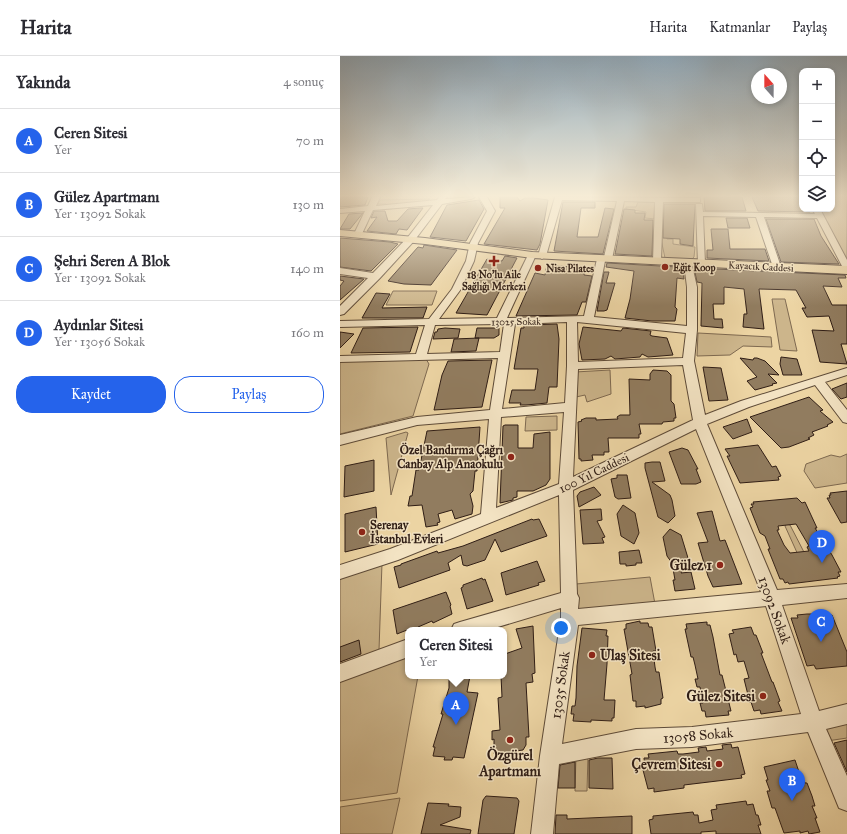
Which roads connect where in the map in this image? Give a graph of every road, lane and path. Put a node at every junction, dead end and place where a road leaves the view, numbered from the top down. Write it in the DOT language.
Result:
graph roads {
  1 [pos="346,233"];
  2 [pos="416,233"];
  3 [pos="480,233"];
  4 [pos="545,233"];
  5 [pos="611,233"];
  6 [pos="657,233"];
  7 [pos="700,233"];
  8 [pos="765,233"];
  9 [pos="829,233"];
  10 [pos="358,234"];
  11 [pos="411,240"];
  12 [pos="473,248"];
  13 [pos="537,256"];
  14 [pos="604,259"];
  15 [pos="657,261"];
  16 [pos="688,263"];
  17 [pos="701,264"];
  18 [pos="777,267"];
  19 [pos="847,269"];
  20 [pos="340,271"];
  21 [pos="376,276"];
  22 [pos="340,312"];
  23 [pos="588,319"];
  24 [pos="572,320"];
  25 [pos="505,321"];
  26 [pos="431,323"];
  27 [pos="340,324"];
  28 [pos="692,330"];
  29 [pos="504,356"];
  30 [pos="420,358"];
  31 [pos="340,359"];
  32 [pos="688,361"];
  33 [pos="573,366"];
  34 [pos="847,371"];
  35 [pos="818,381"];
  36 [pos="570,407"];
  37 [pos="495,414"];
  38 [pos="847,419"];
  39 [pos="700,422"];
  40 [pos="340,440"];
  41 [pos="566,487"];
  42 [pos="488,519"];
  43 [pos="340,572"];
  44 [pos="847,591"];
  45 [pos="571,598"];
  46 [pos="772,599"];
  47 [pos="570,618"];
  48 [pos="470,627"];
  49 [pos="405,649"];
  50 [pos="340,673"];
  51 [pos="847,714"];
  52 [pos="813,722"];
  53 [pos="550,756"];
  54 [pos="847,800"];
  55 [pos="542,834"];
  1 -- 10 [label="main road, Kayacık Caddesi"];
  2 -- 11 [label="street"];
  3 -- 12 [label="street"];
  4 -- 13 [label="street"];
  5 -- 14 [label="street"];
  6 -- 15 [label="street"];
  7 -- 17 [label="street"];
  8 -- 18 [label="street"];
  9 -- 19 [label="street"];
  10 -- 11 [label="main road, Kayacık Caddesi"];
  11 -- 12 [label="main road, Kayacık Caddesi"];
  11 -- 21 [label="street"];
  12 -- 13 [label="main road, Kayacık Caddesi"];
  12 -- 26 [label="street"];
  13 -- 14 [label="main road, Kayacık Caddesi"];
  13 -- 25 [label="street"];
  14 -- 15 [label="main road, Kayacık Caddesi"];
  14 -- 23 [label="street"];
  15 -- 16 [label="main road, Kayacık Caddesi"];
  16 -- 17 [label="main road, Kayacık Caddesi"];
  16 -- 28 [label="street, 13092 Sokak"];
  17 -- 18 [label="main road, Kayacık Caddesi"];
  18 -- 19 [label="main road, Kayacık Caddesi"];
  20 -- 21 [label="street"];
  21 -- 22 [label="street"];
  23 -- 24 [label="street, 13025 Sokak"];
  23 -- 28 [label="street, 13025 Sokak"];
  24 -- 25 [label="street, 13025 Sokak"];
  24 -- 33 [label="street, 13035 Sokak"];
  25 -- 26 [label="street, 13025 Sokak"];
  25 -- 29 [label="street"];
  26 -- 27 [label="street, 13025 Sokak"];
  26 -- 30 [label="street"];
  28 -- 32 [label="street, 13092 Sokak"];
  29 -- 30 [label="street"];
  29 -- 37 [label="street"];
  30 -- 31 [label="street"];
  32 -- 33 [label="street"];
  32 -- 39 [label="street, 13092 Sokak"];
  33 -- 36 [label="street, 13035 Sokak"];
  34 -- 35 [label="street, 100 Yıl Caddesi"];
  35 -- 38 [label="street"];
  35 -- 39 [label="street, 100 Yıl Caddesi"];
  36 -- 37 [label="street"];
  36 -- 41 [label="street, 13035 Sokak"];
  37 -- 40 [label="street"];
  37 -- 42 [label="street"];
  39 -- 41 [label="street, 100 Yıl Caddesi"];
  39 -- 46 [label="street, 13092 Sokak"];
  41 -- 42 [label="street, 100 Yıl Caddesi"];
  41 -- 45 [label="street, 13035 Sokak"];
  42 -- 43 [label="street, 100 Yıl Caddesi"];
  44 -- 46 [label="street"];
  45 -- 47 [label="street, 13035 Sokak"];
  45 -- 48 [label="street"];
  46 -- 47 [label="street"];
  46 -- 52 [label="street, 13092 Sokak"];
  47 -- 53 [label="street, 13035 Sokak"];
  49 -- 50 [label="street"];
  51 -- 52 [label="street, 13058 Sokak"];
  52 -- 53 [label="street, 13058 Sokak"];
  52 -- 54 [label="street, 13092 Sokak"];
  53 -- 55 [label="street, 13035 Sokak"];
}
